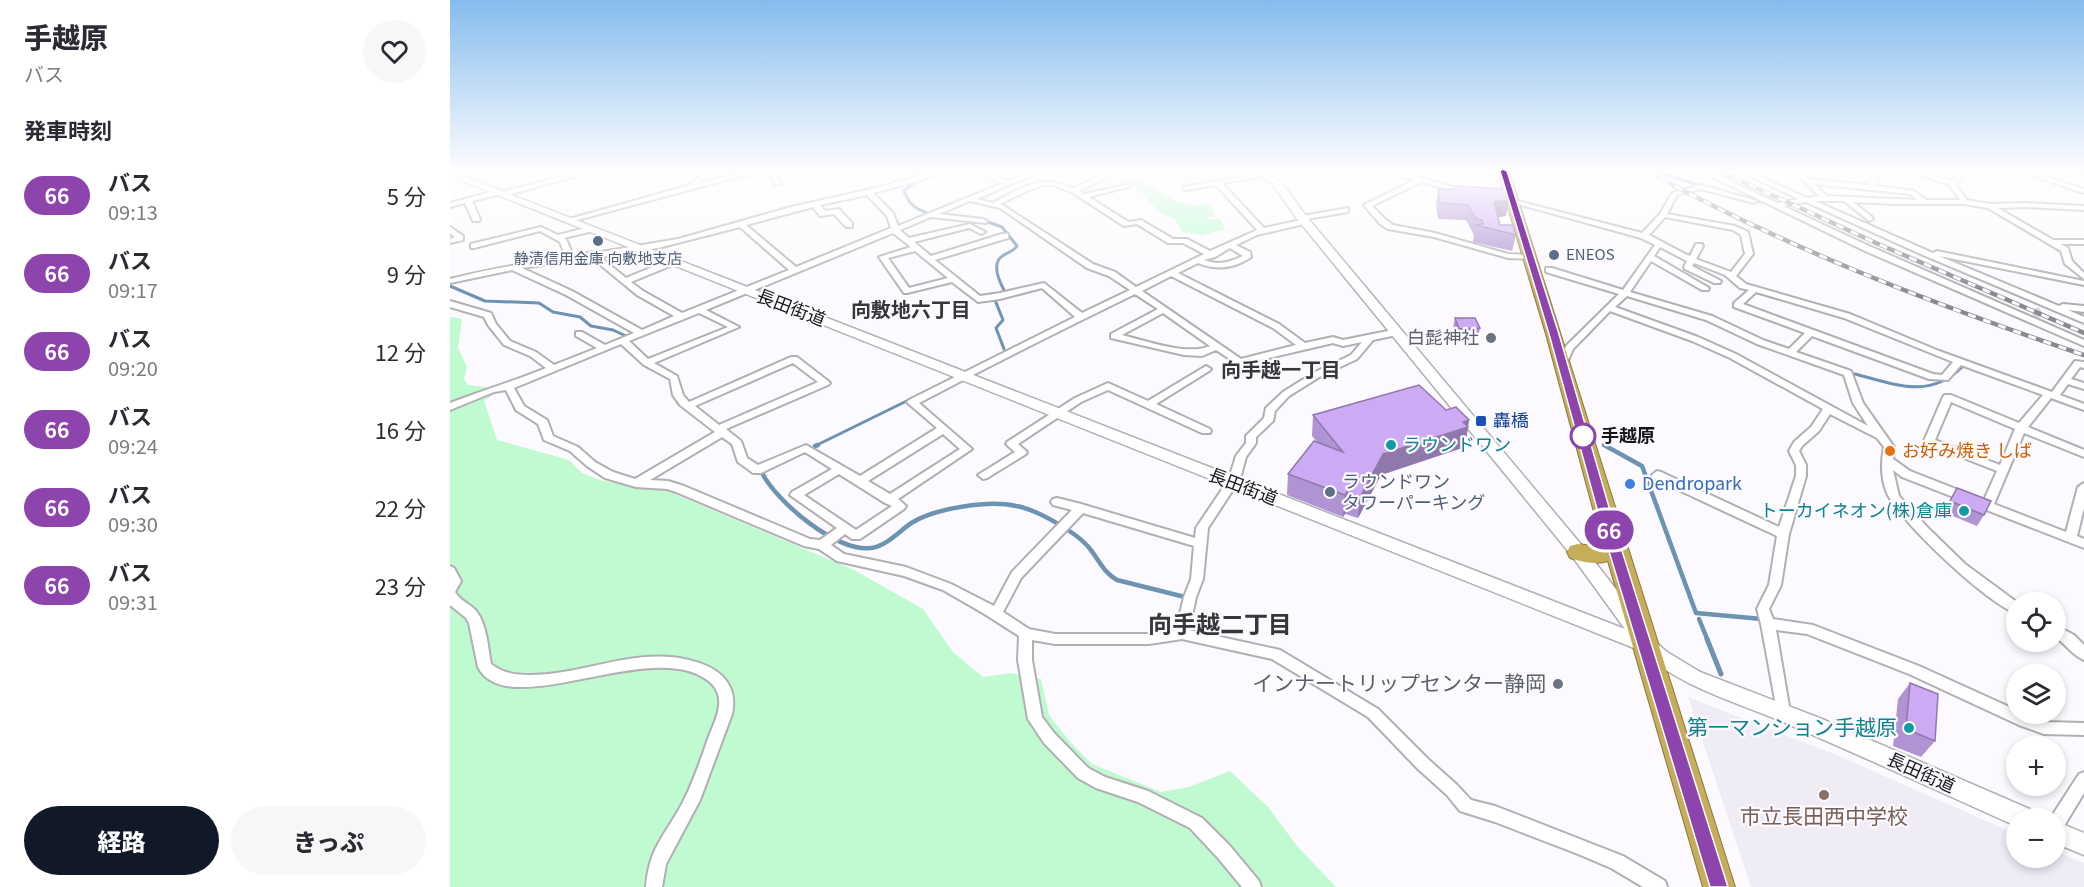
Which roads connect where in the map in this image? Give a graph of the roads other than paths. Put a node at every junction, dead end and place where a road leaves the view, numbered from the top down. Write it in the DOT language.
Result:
graph roads {
  1 [pos="473,212"];
  2 [pos="551,212"];
  3 [pos="599,212"];
  4 [pos="782,212"];
  5 [pos="837,212"];
  6 [pos="888,212"];
  7 [pos="935,212"];
  8 [pos="1009,212"];
  9 [pos="1109,212"];
  10 [pos="1245,212"];
  11 [pos="1298,212"];
  12 [pos="1333,212"];
  13 [pos="1375,212"];
  14 [pos="1510,212"];
  15 [pos="1553,212"];
  16 [pos="1789,212"];
  17 [pos="1833,212"];
  18 [pos="1861,212"];
  19 [pos="2001,212"];
  20 [pos="931,214"];
  21 [pos="1663,215"];
  22 [pos="476,219"];
  23 [pos="1303,219"];
  24 [pos="1869,219"];
  25 [pos="570,220"];
  26 [pos="740,223"];
  27 [pos="849,225"];
  28 [pos="450,229"];
  29 [pos="590,229"];
  30 [pos="896,229"];
  31 [pos="1262,231"];
  32 [pos="1005,236"];
  33 [pos="1644,236"];
  34 [pos="557,238"];
  35 [pos="450,241"];
  36 [pos="909,241"];
  37 [pos="2054,242"];
  38 [pos="2084,242"];
  39 [pos="1659,244"];
  40 [pos="474,246"];
  41 [pos="1232,246"];
  42 [pos="1699,246"];
  43 [pos="917,248"];
  44 [pos="641,249"];
  45 [pos="1919,250"];
  46 [pos="592,254"];
  47 [pos="1212,255"];
  48 [pos="1530,257"];
  49 [pos="1650,257"];
  50 [pos="570,258"];
  51 [pos="930,259"];
  52 [pos="1200,261"];
  53 [pos="1693,261"];
  54 [pos="672,262"];
  55 [pos="512,267"];
  56 [pos="794,270"];
  57 [pos="1549,270"];
  58 [pos="1173,274"];
  59 [pos="1733,276"];
  60 [pos="2084,277"];
  61 [pos="953,279"];
  62 [pos="450,281"];
  63 [pos="625,281"];
  64 [pos="1717,281"];
  65 [pos="2070,281"];
  66 [pos="2084,283"];
  67 [pos="1705,288"];
  68 [pos="1755,290"];
  69 [pos="744,291"];
  70 [pos="1137,291"];
  71 [pos="2084,291"];
  72 [pos="1626,292"];
  73 [pos="450,304"];
  74 [pos="2047,308"];
  75 [pos="698,309"];
  76 [pos="1609,309"];
  77 [pos="2084,309"];
  78 [pos="1164,310"];
  79 [pos="680,316"];
  80 [pos="1082,318"];
  81 [pos="2084,320"];
  82 [pos="1398,332"];
  83 [pos="1812,332"];
  84 [pos="641,333"];
  85 [pos="579,334"];
  86 [pos="1369,339"];
  87 [pos="622,340"];
  88 [pos="2084,343"];
  89 [pos="1303,346"];
  90 [pos="1216,347"];
  91 [pos="604,348"];
  92 [pos="1791,352"];
  93 [pos="1959,361"];
  94 [pos="647,363"];
  95 [pos="1562,364"];
  96 [pos="2084,365"];
  97 [pos="553,369"];
  98 [pos="1206,369"];
  99 [pos="963,377"];
  100 [pos="2065,380"];
  101 [pos="2084,386"];
  102 [pos="509,387"];
  103 [pos="2051,395"];
  104 [pos="1150,404"];
  105 [pos="687,406"];
  106 [pos="450,407"];
  107 [pos="2084,407"];
  108 [pos="1829,408"];
  109 [pos="1058,415"];
  110 [pos="2021,428"];
  111 [pos="943,429"];
  112 [pos="720,431"];
  113 [pos="1206,431"];
  114 [pos="1882,438"];
  115 [pos="2084,454"];
  116 [pos="1887,460"];
  117 [pos="839,469"];
  118 [pos="2001,469"];
  119 [pos="984,475"];
  120 [pos="1657,475"];
  121 [pos="860,481"];
  122 [pos="636,483"];
  123 [pos="1231,483"];
  124 [pos="2084,487"];
  125 [pos="889,500"];
  126 [pos="1058,502"];
  127 [pos="1987,506"];
  128 [pos="1081,508"];
  129 [pos="1784,534"];
  130 [pos="833,537"];
  131 [pos="1612,538"];
  132 [pos="2070,539"];
  133 [pos="1199,543"];
  134 [pos="2084,544"];
  135 [pos="1578,552"];
  136 [pos="450,571"];
  137 [pos="450,590"];
  138 [pos="450,595"];
  139 [pos="2006,601"];
  140 [pos="996,614"];
  141 [pos="1768,624"];
  142 [pos="1026,634"];
  143 [pos="1182,634"];
  144 [pos="2066,637"];
  145 [pos="1646,645"];
  146 [pos="2084,654"];
  147 [pos="1783,712"];
  148 [pos="2084,729"];
  149 [pos="2084,779"];
  150 [pos="2066,808"];
  151 [pos="2006,810"];
  152 [pos="2066,837"];
  153 [pos="2084,844"];
  154 [pos="1653,885"];
  155 [pos="654,887"];
  156 [pos="1254,887"];
  157 [pos="1719,887"];
  1 -- 22 [label="street"];
  2 -- 25 [label="main road, 長田街道"];
  3 -- 25 [label="street"];
  4 -- 26 [label="street"];
  5 -- 27 [label="street"];
  6 -- 30 [label="street"];
  7 -- 20 [label="street"];
  8 -- 70 [label="street"];
  9 -- 47 [label="street"];
  10 -- 31 [label="street"];
  11 -- 23 [label="main road"];
  12 -- 23 [label="street"];
  13 -- 48 [label="street"];
  14 -- 48 [label="highway"];
  15 -- 33 [label="street"];
  16 -- 88 [label="street"];
  17 -- 45 [label="street"];
  18 -- 24 [label="street"];
  19 -- 37 [label="street"];
  20 -- 30 [label="street"];
  20 -- 36 [label="street"];
  21 -- 33 [label="street"];
  21 -- 59 [label="street"];
  23 -- 31 [label="street"];
  23 -- 82 [label="main road"];
  25 -- 29 [label="main road, 長田街道"];
  26 -- 44 [label="street"];
  26 -- 56 [label="street"];
  28 -- 35 [label="street"];
  29 -- 34 [label="street"];
  29 -- 44 [label="main road, 長田街道"];
  30 -- 36 [label="street"];
  30 -- 56 [label="street"];
  31 -- 41 [label="street"];
  32 -- 51 [label="street"];
  33 -- 39 [label="street"];
  34 -- 40 [label="street"];
  34 -- 50 [label="street"];
  36 -- 43 [label="street"];
  37 -- 38 [label="street"];
  37 -- 60 [label="street"];
  39 -- 49 [label="street"];
  39 -- 53 [label="street"];
  41 -- 47 [label="street"];
  41 -- 52 [label="street"];
  42 -- 53 [label="street"];
  43 -- 51 [label="street"];
  43 -- 61 [label="street"];
  44 -- 46 [label="street"];
  44 -- 54 [label="main road, 長田街道"];
  45 -- 65 [label="street"];
  45 -- 74 [label="street"];
  46 -- 50 [label="street"];
  46 -- 63 [label="street"];
  47 -- 52 [label="street"];
  48 -- 95 [label="highway"];
  49 -- 67 [label="street"];
  49 -- 72 [label="street"];
  50 -- 55 [label="street"];
  51 -- 61 [label="street"];
  52 -- 58 [label="street"];
  53 -- 59 [label="street"];
  53 -- 64 [label="street"];
  54 -- 63 [label="street"];
  54 -- 69 [label="main road, 長田街道"];
  55 -- 62 [label="street"];
  55 -- 84 [label="street"];
  56 -- 69 [label="street"];
  57 -- 72 [label="street"];
  58 -- 70 [label="street"];
  58 -- 89 [label="street"];
  59 -- 68 [label="street"];
  61 -- 80 [label="street"];
  63 -- 79 [label="street"];
  65 -- 66 [label="street"];
  65 -- 71 [label="street"];
  68 -- 83 [label="street"];
  68 -- 93 [label="street"];
  69 -- 75 [label="street"];
  69 -- 99 [label="main road, 長田街道"];
  70 -- 78 [label="street"];
  70 -- 80 [label="street"];
  72 -- 76 [label="street"];
  72 -- 92 [label="street"];
  73 -- 97 [label="street"];
  74 -- 77 [label="street"];
  74 -- 81 [label="street"];
  75 -- 79 [label="street"];
  75 -- 94 [label="street"];
  76 -- 95 [label="street"];
  76 -- 108 [label="street"];
  78 -- 90 [label="street"];
  78 -- 90 [label="street"];
  79 -- 84 [label="street"];
  80 -- 99 [label="street"];
  82 -- 86 [label="street"];
  82 -- 135 [label="main road"];
  83 -- 92 [label="street"];
  83 -- 93 [label="street"];
  84 -- 87 [label="street"];
  85 -- 91 [label="street"];
  86 -- 89 [label="street"];
  86 -- 123 [label="street"];
  87 -- 91 [label="street"];
  87 -- 94 [label="street"];
  89 -- 90 [label="street"];
  91 -- 97 [label="street"];
  92 -- 114 [label="street"];
  93 -- 103 [label="street"];
  94 -- 105 [label="street"];
  95 -- 131 [label="highway"];
  96 -- 100 [label="street"];
  97 -- 102 [label="street"];
  98 -- 104 [label="street"];
  99 -- 109 [label="main road, 長田街道"];
  99 -- 111 [label="street"];
  100 -- 101 [label="street"];
  100 -- 103 [label="street"];
  102 -- 106 [label="street"];
  102 -- 122 [label="street"];
  103 -- 107 [label="street"];
  103 -- 110 [label="street"];
  104 -- 109 [label="street"];
  104 -- 113 [label="street"];
  105 -- 112 [label="street"];
  105 -- 112 [label="street"];
  108 -- 114 [label="street"];
  108 -- 129 [label="street"];
  109 -- 119 [label="street"];
  109 -- 123 [label="main road, 長田街道"];
  110 -- 115 [label="street"];
  110 -- 118 [label="street"];
  110 -- 118 [label="street"];
  111 -- 121 [label="street"];
  111 -- 125 [label="street"];
  112 -- 117 [label="street"];
  112 -- 122 [label="street"];
  114 -- 116 [label="street"];
  116 -- 127 [label="street"];
  116 -- 139 [label="street"];
  117 -- 121 [label="street"];
  117 -- 130 [label="street"];
  118 -- 127 [label="street"];
  120 -- 129 [label="street"];
  121 -- 125 [label="street"];
  122 -- 130 [label="street"];
  123 -- 133 [label="street"];
  123 -- 145 [label="main road, 長田街道"];
  124 -- 132 [label="street"];
  125 -- 130 [label="street"];
  126 -- 128 [label="street"];
  127 -- 132 [label="street"];
  128 -- 133 [label="street"];
  128 -- 140 [label="street"];
  129 -- 141 [label="street"];
  130 -- 140 [label="street"];
  131 -- 135 [label="highway"];
  131 -- 145 [label="highway"];
  132 -- 134 [label="street"];
  133 -- 143 [label="street"];
  135 -- 145 [label="main road"];
  136 -- 137 [label="street"];
  138 -- 155 [label="street"];
  140 -- 142 [label="street"];
  141 -- 147 [label="street"];
  141 -- 148 [label="street"];
  142 -- 143 [label="street"];
  142 -- 156 [label="street"];
  143 -- 154 [label="street"];
  144 -- 146 [label="street"];
  145 -- 147 [label="main road, 長田街道"];
  145 -- 157 [label="highway"];
  147 -- 151 [label="main road, 長田街道"];
  149 -- 150 [label="street"];
  152 -- 153 [label="main road"];
}
